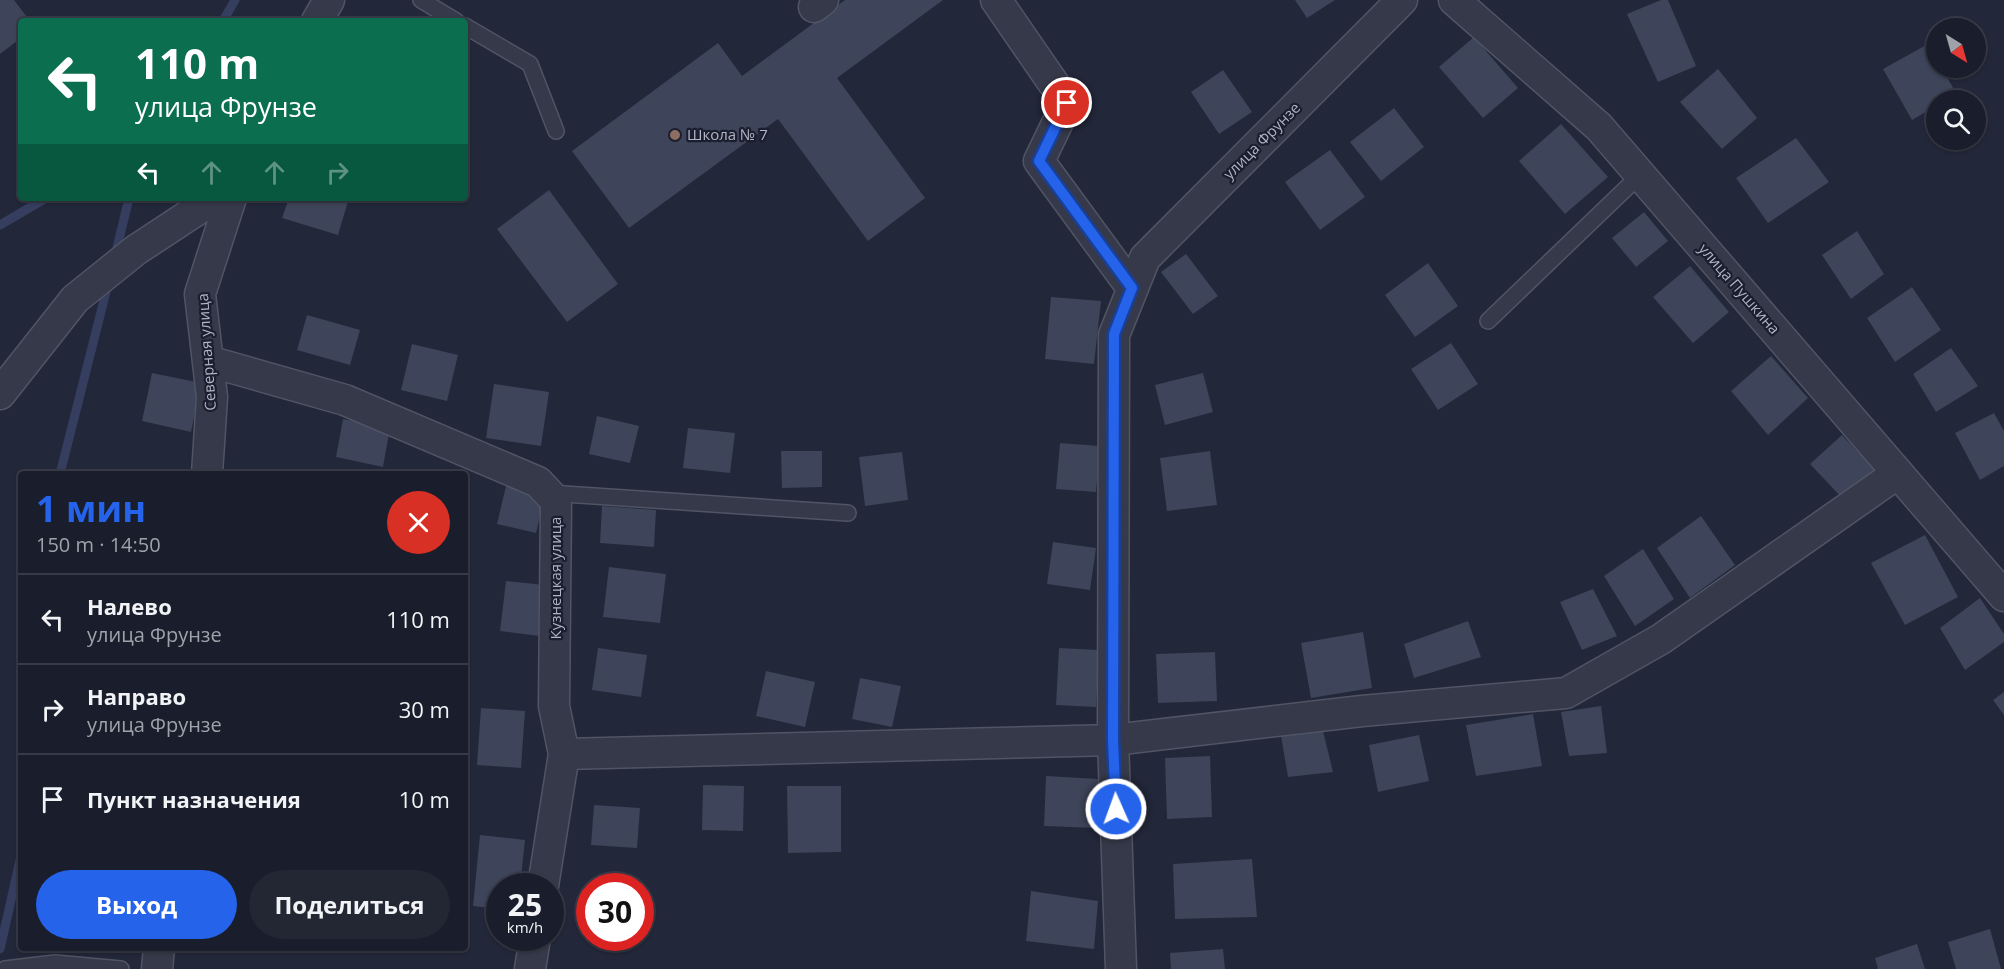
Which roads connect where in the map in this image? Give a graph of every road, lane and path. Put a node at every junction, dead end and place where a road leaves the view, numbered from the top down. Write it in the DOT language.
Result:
graph roads {
  1 [pos="329,0"];
  2 [pos="421,0"];
  3 [pos="996,0"];
  4 [pos="1402,0"];
  5 [pos="1454,0"];
  6 [pos="319,18"];
  7 [pos="451,18"];
  8 [pos="468,28"];
  9 [pos="556,131"];
  10 [pos="1640,175"];
  11 [pos="210,201"];
  12 [pos="230,201"];
  13 [pos="1132,288"];
  14 [pos="1488,321"];
  15 [pos="208,361"];
  16 [pos="0,394"];
  17 [pos="207,471"];
  18 [pos="1898,473"];
  19 [pos="549,493"];
  20 [pos="848,513"];
  21 [pos="2004,596"];
  22 [pos="1113,740"];
  23 [pos="564,754"];
  24 [pos="545,873"];
  25 [pos="159,951"];
  26 [pos="533,951"];
  27 [pos="5,969"];
  28 [pos="121,969"];
  29 [pos="157,969"];
  30 [pos="530,969"];
  31 [pos="1121,969"];
  1 -- 6 [label="street"];
  2 -- 7 [label="lane"];
  3 -- 13 [label="street"];
  4 -- 13 [label="street, улица Фрунзе"];
  5 -- 10 [label="street, улица Пушкина"];
  8 -- 9 [label="lane"];
  10 -- 14 [label="lane"];
  10 -- 18 [label="street, улица Пушкина"];
  11 -- 16 [label="street"];
  12 -- 15 [label="street, Северная улица"];
  13 -- 22 [label="street, улица Фрунзе"];
  15 -- 17 [label="street, Северная улица"];
  15 -- 19 [label="street"];
  18 -- 21 [label="street, улица Пушкина"];
  18 -- 22 [label="street"];
  19 -- 20 [label="lane"];
  19 -- 23 [label="street, Кузнецкая улица"];
  22 -- 23 [label="street"];
  22 -- 31 [label="street, улица Фрунзе"];
  23 -- 24 [label="street, Кузнецкая улица"];
  25 -- 29 [label="street"];
  26 -- 30 [label="street"];
  27 -- 28 [label="lane"];
}
